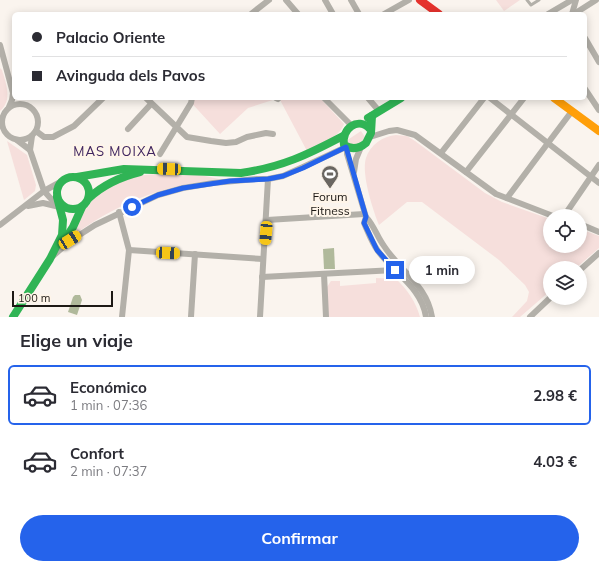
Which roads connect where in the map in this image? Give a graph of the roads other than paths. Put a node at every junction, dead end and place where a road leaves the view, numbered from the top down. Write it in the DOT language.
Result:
graph roads {
  1 [pos="269,0"];
  2 [pos="286,0"];
  3 [pos="325,0"];
  4 [pos="351,0"];
  5 [pos="409,0"];
  6 [pos="527,0"];
  7 [pos="540,0"];
  8 [pos="572,0"];
  9 [pos="576,0"];
  10 [pos="596,0"];
  11 [pos="422,1"];
  12 [pos="254,12"];
  13 [pos="296,12"];
  14 [pos="332,12"];
  15 [pos="358,12"];
  16 [pos="388,12"];
  17 [pos="436,12"];
  18 [pos="551,12"];
  19 [pos="573,12"];
  20 [pos="576,12"];
  21 [pos="587,41"];
  22 [pos="0,46"];
  23 [pos="599,62"];
  24 [pos="0,65"];
  25 [pos="7,69"];
  26 [pos="12,85"];
  27 [pos="587,92"];
  28 [pos="12,100"];
  29 [pos="20,100"];
  30 [pos="101,100"];
  31 [pos="148,100"];
  32 [pos="191,100"];
  33 [pos="326,100"];
  34 [pos="370,100"];
  35 [pos="398,100"];
  36 [pos="482,100"];
  37 [pos="493,100"];
  38 [pos="522,100"];
  39 [pos="557,100"];
  40 [pos="24,104"];
  41 [pos="151,104"];
  42 [pos="9,107"];
  43 [pos="599,110"];
  44 [pos="379,111"];
  45 [pos="572,111"];
  46 [pos="511,114"];
  47 [pos="2,115"];
  48 [pos="372,116"];
  49 [pos="355,125"];
  50 [pos="176,127"];
  51 [pos="128,129"];
  52 [pos="599,132"];
  53 [pos="34,133"];
  54 [pos="370,133"];
  55 [pos="3,134"];
  56 [pos="273,134"];
  57 [pos="343,136"];
  58 [pos="18,140"];
  59 [pos="548,143"];
  60 [pos="347,147"];
  61 [pos="361,147"];
  62 [pos="30,150"];
  63 [pos="441,153"];
  64 [pos="160,154"];
  65 [pos="599,165"];
  66 [pos="155,169"];
  67 [pos="466,172"];
  68 [pos="241,173"];
  69 [pos="354,174"];
  70 [pos="591,176"];
  71 [pos="77,177"];
  72 [pos="257,179"];
  73 [pos="268,179"];
  74 [pos="40,180"];
  75 [pos="64,180"];
  76 [pos="599,183"];
  77 [pos="51,187"];
  78 [pos="44,191"];
  79 [pos="89,198"];
  80 [pos="507,198"];
  81 [pos="82,206"];
  82 [pos="25,207"];
  83 [pos="64,208"];
  84 [pos="569,209"];
  85 [pos="119,212"];
  86 [pos="543,212"];
  87 [pos="365,215"];
  88 [pos="267,220"];
  89 [pos="0,225"];
  90 [pos="587,227"];
  91 [pos="599,232"];
  92 [pos="129,250"];
  93 [pos="599,253"];
  94 [pos="195,254"];
  95 [pos="50,259"];
  96 [pos="263,259"];
  97 [pos="587,264"];
  98 [pos="401,267"];
  99 [pos="395,270"];
  100 [pos="324,274"];
  101 [pos="262,277"];
  102 [pos="543,304"];
  103 [pos="538,309"];
  104 [pos="13,317"];
  105 [pos="122,317"];
  106 [pos="191,317"];
  107 [pos="260,317"];
  108 [pos="326,317"];
  109 [pos="426,317"];
  110 [pos="432,317"];
  111 [pos="530,317"];
  112 [pos="539,317"];
  1 -- 12 [label="street"];
  2 -- 13 [label="street"];
  3 -- 14 [label="street"];
  4 -- 15 [label="street"];
  5 -- 16 [label="street"];
  6 -- 7 [label="lane"];
  8 -- 18 [label="street"];
  9 -- 19 [label="street"];
  10 -- 20 [label="street"];
  11 -- 17 [label="street"];
  21 -- 23 [label="street"];
  22 -- 25 [label="street"];
  24 -- 25 [label="street"];
  25 -- 26 [label="street"];
  27 -- 43 [label="street"];
  28 -- 42 [label="street"];
  29 -- 40 [label="street"];
  30 -- 53 [label="street"];
  31 -- 41 [label="street"];
  32 -- 50 [label="street"];
  33 -- 49 [label="street"];
  34 -- 44 [label="street"];
  35 -- 44 [label="street"];
  36 -- 63 [label="street"];
  37 -- 46 [label="street"];
  38 -- 46 [label="street"];
  39 -- 45 [label="street"];
  40 -- 42 [label="street"];
  40 -- 53 [label="street"];
  41 -- 50 [label="street"];
  41 -- 51 [label="street"];
  42 -- 47 [label="street"];
  44 -- 48 [label="street"];
  45 -- 52 [label="street"];
  45 -- 59 [label="street"];
  46 -- 59 [label="street"];
  46 -- 67 [label="street"];
  47 -- 55 [label="street"];
  48 -- 49 [label="street"];
  48 -- 54 [label="street"];
  49 -- 54 [label="street"];
  49 -- 57 [label="street"];
  50 -- 56 [label="street"];
  50 -- 64 [label="street"];
  53 -- 58 [label="street"];
  53 -- 62 [label="street"];
  54 -- 61 [label="street"];
  54 -- 63 [label="street"];
  55 -- 58 [label="street"];
  57 -- 60 [label="street"];
  57 -- 68 [label="street"];
  58 -- 62 [label="street"];
  59 -- 70 [label="street"];
  59 -- 80 [label="street"];
  60 -- 61 [label="street"];
  60 -- 69 [label="street"];
  60 -- 73 [label="street"];
  61 -- 69 [label="street"];
  62 -- 74 [label="street"];
  63 -- 67 [label="street"];
  65 -- 70 [label="street"];
  66 -- 68 [label="street"];
  66 -- 71 [label="street"];
  66 -- 79 [label="street"];
  67 -- 80 [label="street"];
  68 -- 72 [label="street"];
  69 -- 87 [label="street"];
  70 -- 76 [label="street"];
  70 -- 84 [label="street"];
  71 -- 75 [label="street"];
  71 -- 79 [label="street"];
  72 -- 73 [label="street"];
  72 -- 85 [label="street"];
  73 -- 88 [label="street"];
  74 -- 77 [label="street"];
  74 -- 78 [label="street"];
  75 -- 77 [label="street"];
  75 -- 83 [label="street"];
  77 -- 78 [label="street"];
  78 -- 82 [label="street"];
  78 -- 83 [label="street"];
  79 -- 81 [label="street"];
  80 -- 86 [label="street"];
  81 -- 83 [label="street"];
  81 -- 95 [label="street"];
  82 -- 83 [label="street"];
  82 -- 89 [label="street"];
  83 -- 95 [label="street"];
  85 -- 92 [label="street"];
  85 -- 95 [label="street"];
  87 -- 88 [label="street"];
  87 -- 98 [label="street"];
  87 -- 99 [label="street"];
  88 -- 96 [label="street"];
  90 -- 91 [label="street"];
  92 -- 94 [label="street"];
  92 -- 105 [label="street"];
  93 -- 97 [label="street"];
  94 -- 96 [label="street"];
  94 -- 106 [label="street"];
  95 -- 104 [label="street"];
  96 -- 101 [label="street"];
  98 -- 99 [label="street"];
  98 -- 110 [label="street"];
  99 -- 100 [label="street"];
  99 -- 109 [label="street"];
  100 -- 101 [label="street"];
  100 -- 108 [label="street"];
  101 -- 107 [label="street"];
  102 -- 103 [label="street"];
  103 -- 111 [label="street"];
  103 -- 112 [label="street"];
}
